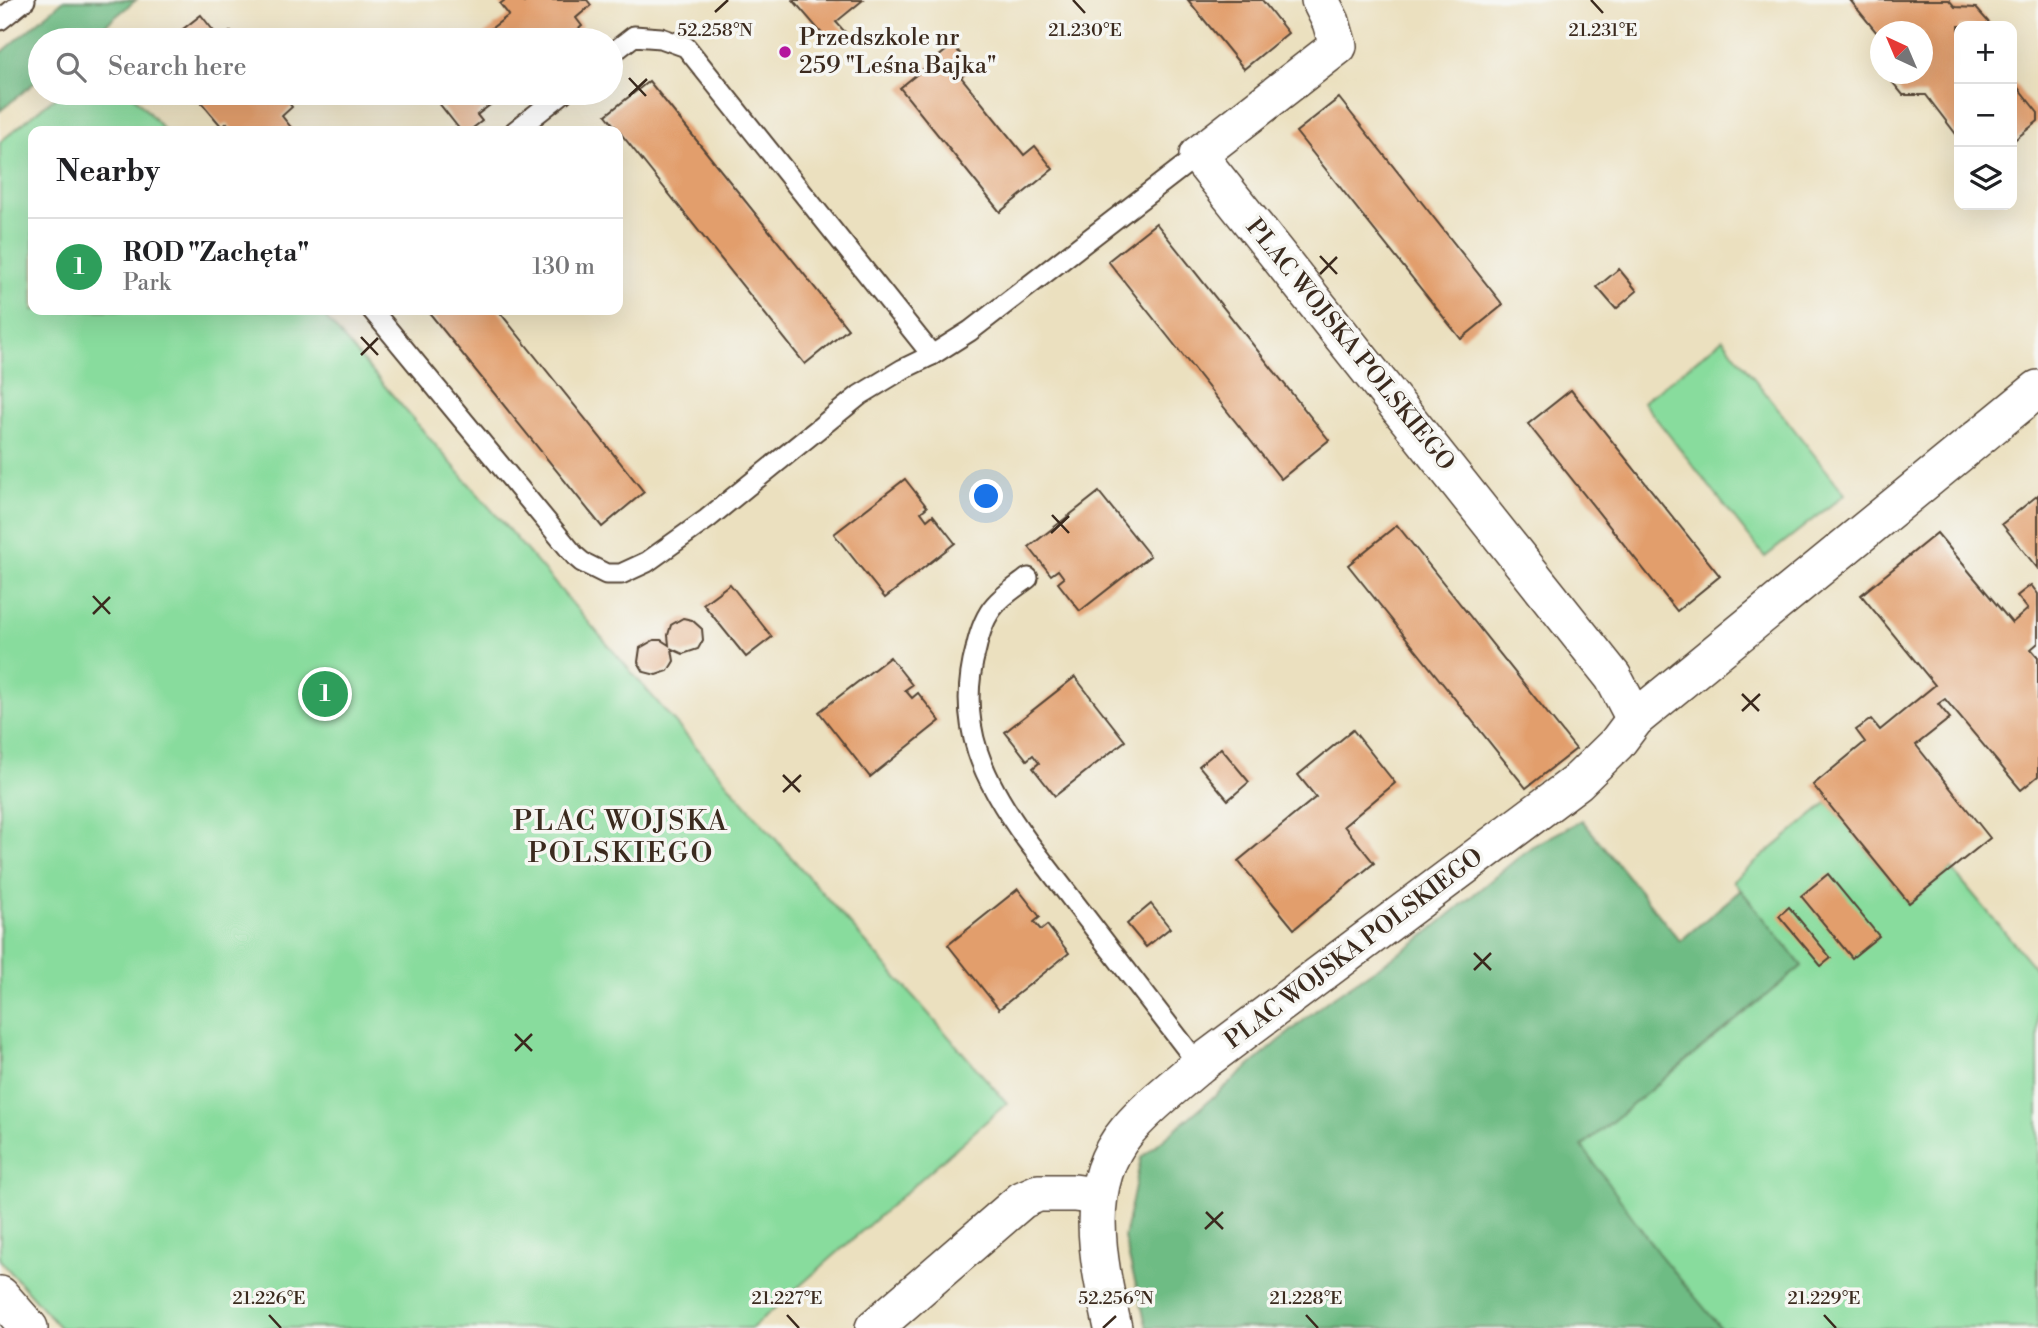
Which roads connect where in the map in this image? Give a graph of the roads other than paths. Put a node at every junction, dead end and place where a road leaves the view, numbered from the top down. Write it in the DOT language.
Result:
graph roads {
  1 [pos="24,0"];
  2 [pos="1320,0"];
  3 [pos="0,20"];
  4 [pos="623,45"];
  5 [pos="548,105"];
  6 [pos="521,126"];
  7 [pos="1198,155"];
  8 [pos="376,315"];
  9 [pos="932,355"];
  10 [pos="2038,389"];
  11 [pos="1028,578"];
  12 [pos="1635,719"];
  13 [pos="1199,1065"];
  14 [pos="1097,1196"];
  15 [pos="0,1295"];
  16 [pos="29,1328"];
  17 [pos="874,1328"];
  18 [pos="1113,1328"];
  1 -- 3 [label="lane"];
  2 -- 7 [label="street"];
  4 -- 9 [label="lane"];
  5 -- 6 [label="lane"];
  7 -- 9 [label="lane"];
  7 -- 12 [label="street, PLAC WOJSKA POLSKIEGO"];
  8 -- 9 [label="lane"];
  10 -- 12 [label="street, PLAC WOJSKA POLSKIEGO"];
  11 -- 13 [label="lane"];
  12 -- 13 [label="street, PLAC WOJSKA POLSKIEGO"];
  13 -- 14 [label="street, PLAC WOJSKA POLSKIEGO"];
  14 -- 17 [label="street"];
  14 -- 18 [label="street, PLAC WOJSKA POLSKIEGO"];
  15 -- 16 [label="street"];
}
